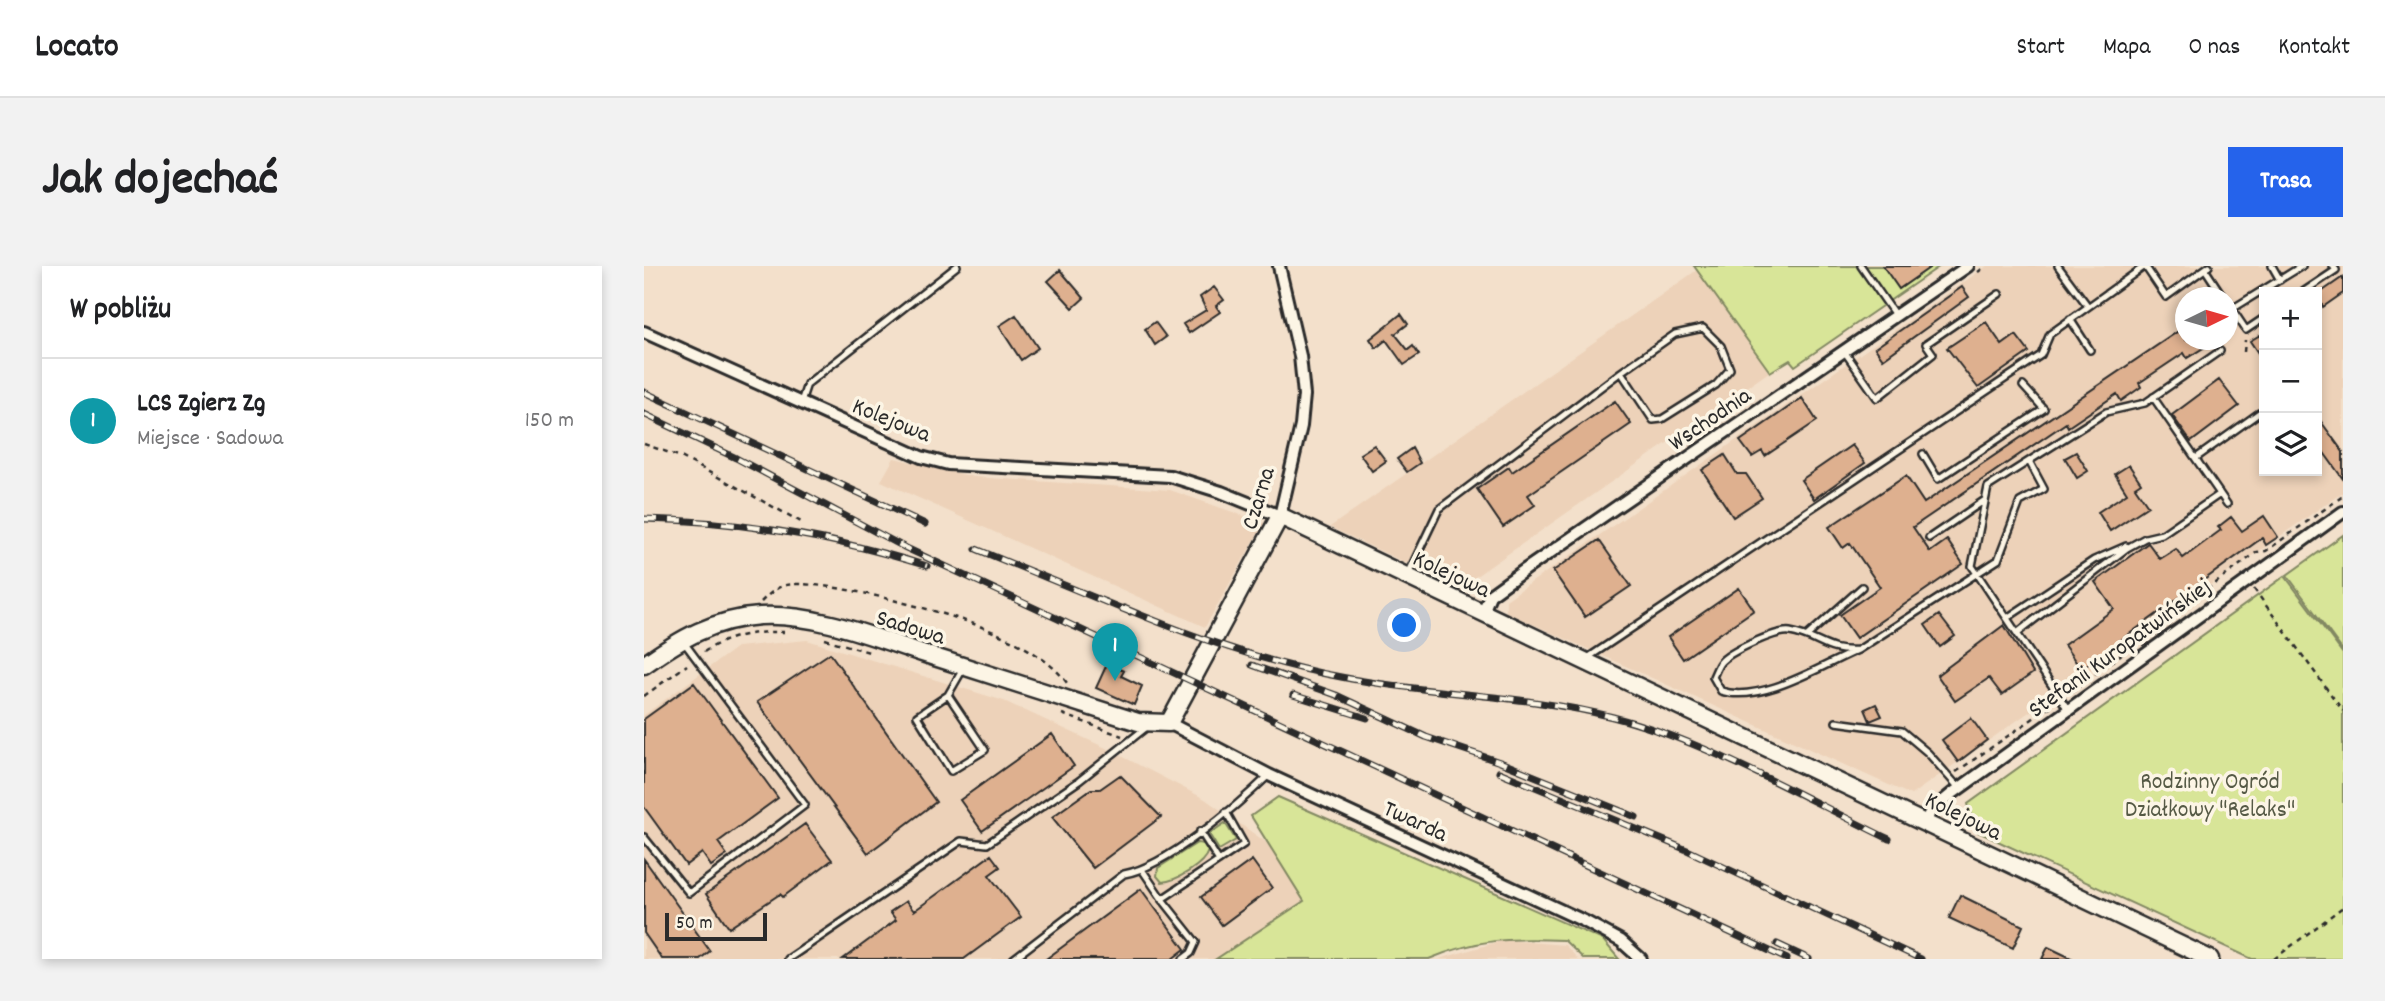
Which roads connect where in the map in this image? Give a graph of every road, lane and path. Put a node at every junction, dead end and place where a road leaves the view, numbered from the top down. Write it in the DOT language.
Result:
graph roads {
  1 [pos="957,266"];
  2 [pos="1279,266"];
  3 [pos="1861,266"];
  4 [pos="1986,266"];
  5 [pos="2058,266"];
  6 [pos="2145,266"];
  7 [pos="2272,266"];
  8 [pos="2302,266"];
  9 [pos="2333,266"];
  10 [pos="2207,268"];
  11 [pos="1973,269"];
  12 [pos="2280,280"];
  13 [pos="2218,287"];
  14 [pos="2310,287"];
  15 [pos="1999,294"];
  16 [pos="2087,305"];
  17 [pos="2238,306"];
  18 [pos="1896,316"];
  19 [pos="2070,319"];
  20 [pos="2238,319"];
  21 [pos="2259,321"];
  22 [pos="2246,330"];
  23 [pos="644,332"];
  24 [pos="2090,349"];
  25 [pos="1844,351"];
  26 [pos="2220,351"];
  27 [pos="2244,352"];
  28 [pos="1621,372"];
  29 [pos="2023,386"];
  30 [pos="2153,397"];
  31 [pos="800,405"];
  32 [pos="2259,413"];
  33 [pos="644,444"];
  34 [pos="1923,454"];
  35 [pos="2196,458"];
  36 [pos="2029,461"];
  37 [pos="2220,494"];
  38 [pos="2343,496"];
  39 [pos="1985,500"];
  40 [pos="2227,504"];
  41 [pos="2343,512"];
  42 [pos="1280,516"];
  43 [pos="803,523"];
  44 [pos="1929,538"];
  45 [pos="2145,538"];
  46 [pos="1978,575"];
  47 [pos="1407,577"];
  48 [pos="2248,580"];
  49 [pos="1862,587"];
  50 [pos="1483,612"];
  51 [pos="747,618"];
  52 [pos="2007,618"];
  53 [pos="794,633"];
  54 [pos="2017,633"];
  55 [pos="1807,636"];
  56 [pos="681,638"];
  57 [pos="821,638"];
  58 [pos="878,655"];
  59 [pos="1839,655"];
  60 [pos="696,659"];
  61 [pos="1583,660"];
  62 [pos="644,665"];
  63 [pos="964,666"];
  64 [pos="948,695"];
  65 [pos="644,696"];
  66 [pos="2062,699"];
  67 [pos="1070,700"];
  68 [pos="2069,711"];
  69 [pos="2343,711"];
  70 [pos="1059,713"];
  71 [pos="1836,722"];
  72 [pos="1169,723"];
  73 [pos="1150,724"];
  74 [pos="1132,739"];
  75 [pos="1269,775"];
  76 [pos="1949,777"];
  77 [pos="1959,789"];
  78 [pos="1226,812"];
  79 [pos="1926,822"];
  80 [pos="1200,831"];
  81 [pos="644,836"];
  82 [pos="1219,861"];
  83 [pos="1143,871"];
  84 [pos="1162,899"];
  85 [pos="2343,907"];
  86 [pos="788,959"];
  87 [pos="1013,959"];
  88 [pos="1183,959"];
  89 [pos="1641,959"];
  90 [pos="2210,959"];
  91 [pos="2274,959"];
  1 -- 31 [label="lane"];
  2 -- 42 [label="street, Czarna"];
  3 -- 18 [label="lane"];
  4 -- 11 [label="path"];
  5 -- 16 [label="lane"];
  6 -- 10 [label="lane"];
  6 -- 16 [label="lane"];
  7 -- 12 [label="lane"];
  8 -- 12 [label="lane"];
  9 -- 14 [label="lane"];
  10 -- 13 [label="lane"];
  11 -- 18 [label="street, Wschodnia"];
  12 -- 17 [label="lane"];
  15 -- 25 [label="lane"];
  16 -- 19 [label="lane"];
  18 -- 25 [label="street, Wschodnia"];
  19 -- 24 [label="lane"];
  19 -- 61 [label="lane"];
  20 -- 22 [label="lane"];
  21 -- 22 [label="lane"];
  22 -- 27 [label="path"];
  23 -- 31 [label="street, Kolejowa"];
  25 -- 50 [label="street, Wschodnia"];
  26 -- 30 [label="lane"];
  28 -- 28 [label="lane"];
  28 -- 47 [label="lane"];
  29 -- 34 [label="lane"];
  30 -- 35 [label="lane"];
  30 -- 36 [label="lane"];
  31 -- 42 [label="street, Kolejowa"];
  32 -- 35 [label="lane"];
  33 -- 43 [label="path"];
  35 -- 37 [label="lane"];
  36 -- 39 [label="lane"];
  36 -- 46 [label="lane"];
  37 -- 40 [label="lane"];
  37 -- 45 [label="lane"];
  38 -- 66 [label="path"];
  39 -- 44 [label="lane"];
  39 -- 46 [label="lane"];
  41 -- 48 [label="street, Stefanii Kuropatwińskiej"];
  42 -- 47 [label="street, Kolejowa"];
  42 -- 72 [label="street, Czarna"];
  45 -- 52 [label="lane"];
  45 -- 54 [label="lane"];
  46 -- 52 [label="lane"];
  46 -- 59 [label="lane"];
  47 -- 50 [label="street, Kolejowa"];
  48 -- 68 [label="street, Stefanii Kuropatwińskiej"];
  48 -- 69 [label="path"];
  49 -- 55 [label="lane"];
  50 -- 61 [label="street, Kolejowa"];
  51 -- 56 [label="street, Sadowa"];
  51 -- 63 [label="street, Sadowa"];
  51 -- 67 [label="path"];
  52 -- 54 [label="lane"];
  53 -- 60 [label="path"];
  54 -- 66 [label="lane"];
  55 -- 59 [label="lane"];
  55 -- 59 [label="lane"];
  56 -- 60 [label="lane"];
  56 -- 62 [label="street, Sadowa"];
  57 -- 58 [label="path"];
  60 -- 65 [label="path"];
  60 -- 81 [label="lane"];
  61 -- 79 [label="street, Kolejowa"];
  63 -- 64 [label="lane"];
  63 -- 67 [label="street, Sadowa"];
  64 -- 64 [label="lane"];
  66 -- 68 [label="lane"];
  66 -- 76 [label="path"];
  67 -- 73 [label="street, Sadowa"];
  68 -- 77 [label="street, Stefanii Kuropatwińskiej"];
  70 -- 74 [label="path"];
  71 -- 76 [label="lane"];
  72 -- 73 [label="street, Sadowa"];
  72 -- 75 [label="street, Twarda"];
  73 -- 74 [label="lane"];
  74 -- 86 [label="lane"];
  75 -- 78 [label="lane"];
  75 -- 89 [label="street, Twarda"];
  76 -- 77 [label="lane"];
  77 -- 79 [label="street, Stefanii Kuropatwińskiej"];
  78 -- 80 [label="lane"];
  78 -- 82 [label="lane"];
  79 -- 90 [label="street, Kolejowa"];
  80 -- 82 [label="lane"];
  80 -- 83 [label="lane"];
  82 -- 84 [label="lane"];
  83 -- 84 [label="lane"];
  83 -- 87 [label="lane"];
  84 -- 88 [label="lane"];
  85 -- 91 [label="path"];
}
